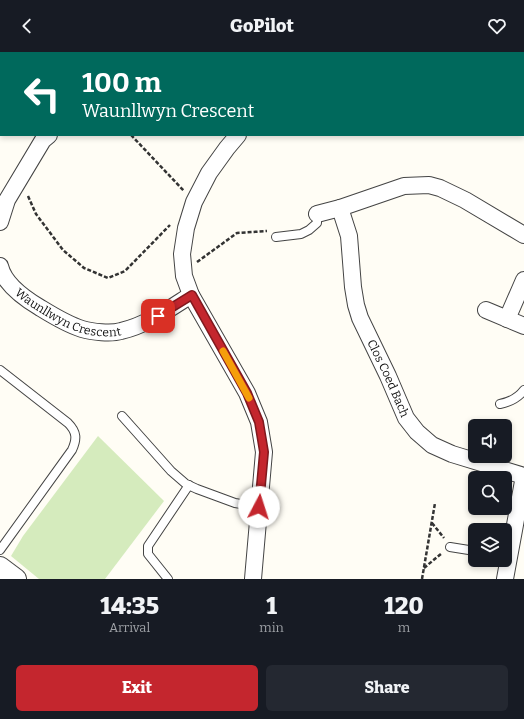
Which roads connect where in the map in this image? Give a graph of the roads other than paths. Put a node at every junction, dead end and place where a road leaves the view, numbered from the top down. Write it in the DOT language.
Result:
graph roads {
  1 [pos="237,136"];
  2 [pos="44,137"];
  3 [pos="4,200"];
  4 [pos="340,208"];
  5 [pos="317,214"];
  6 [pos="0,222"];
  7 [pos="524,235"];
  8 [pos="279,237"];
  9 [pos="0,266"];
  10 [pos="524,280"];
  11 [pos="192,295"];
  12 [pos="486,310"];
  13 [pos="508,319"];
  14 [pos="524,326"];
  15 [pos="0,370"];
  16 [pos="524,390"];
  17 [pos="500,404"];
  18 [pos="122,416"];
  19 [pos="524,476"];
  20 [pos="189,485"];
  21 [pos="259,507"];
  22 [pos="512,534"];
  23 [pos="450,547"];
  24 [pos="0,550"];
  25 [pos="468,550"];
  26 [pos="0,567"];
  27 [pos="506,567"];
  28 [pos="16,579"];
  29 [pos="168,579"];
  30 [pos="253,579"];
  31 [pos="505,579"];
  1 -- 11 [label="street"];
  2 -- 3 [label="street"];
  3 -- 6 [label="street"];
  4 -- 5 [label="street"];
  4 -- 7 [label="street"];
  4 -- 19 [label="street, Clos Coed Bach"];
  5 -- 8 [label="lane"];
  9 -- 11 [label="street, Waunllwyn Crescent"];
  10 -- 13 [label="street"];
  11 -- 21 [label="street"];
  12 -- 13 [label="street"];
  13 -- 14 [label="street"];
  15 -- 24 [label="lane"];
  16 -- 17 [label="lane"];
  18 -- 20 [label="lane"];
  19 -- 22 [label="street"];
  20 -- 21 [label="lane"];
  20 -- 29 [label="lane"];
  21 -- 30 [label="street"];
  23 -- 25 [label="lane"];
  26 -- 28 [label="street"];
  27 -- 31 [label="street"];
}
